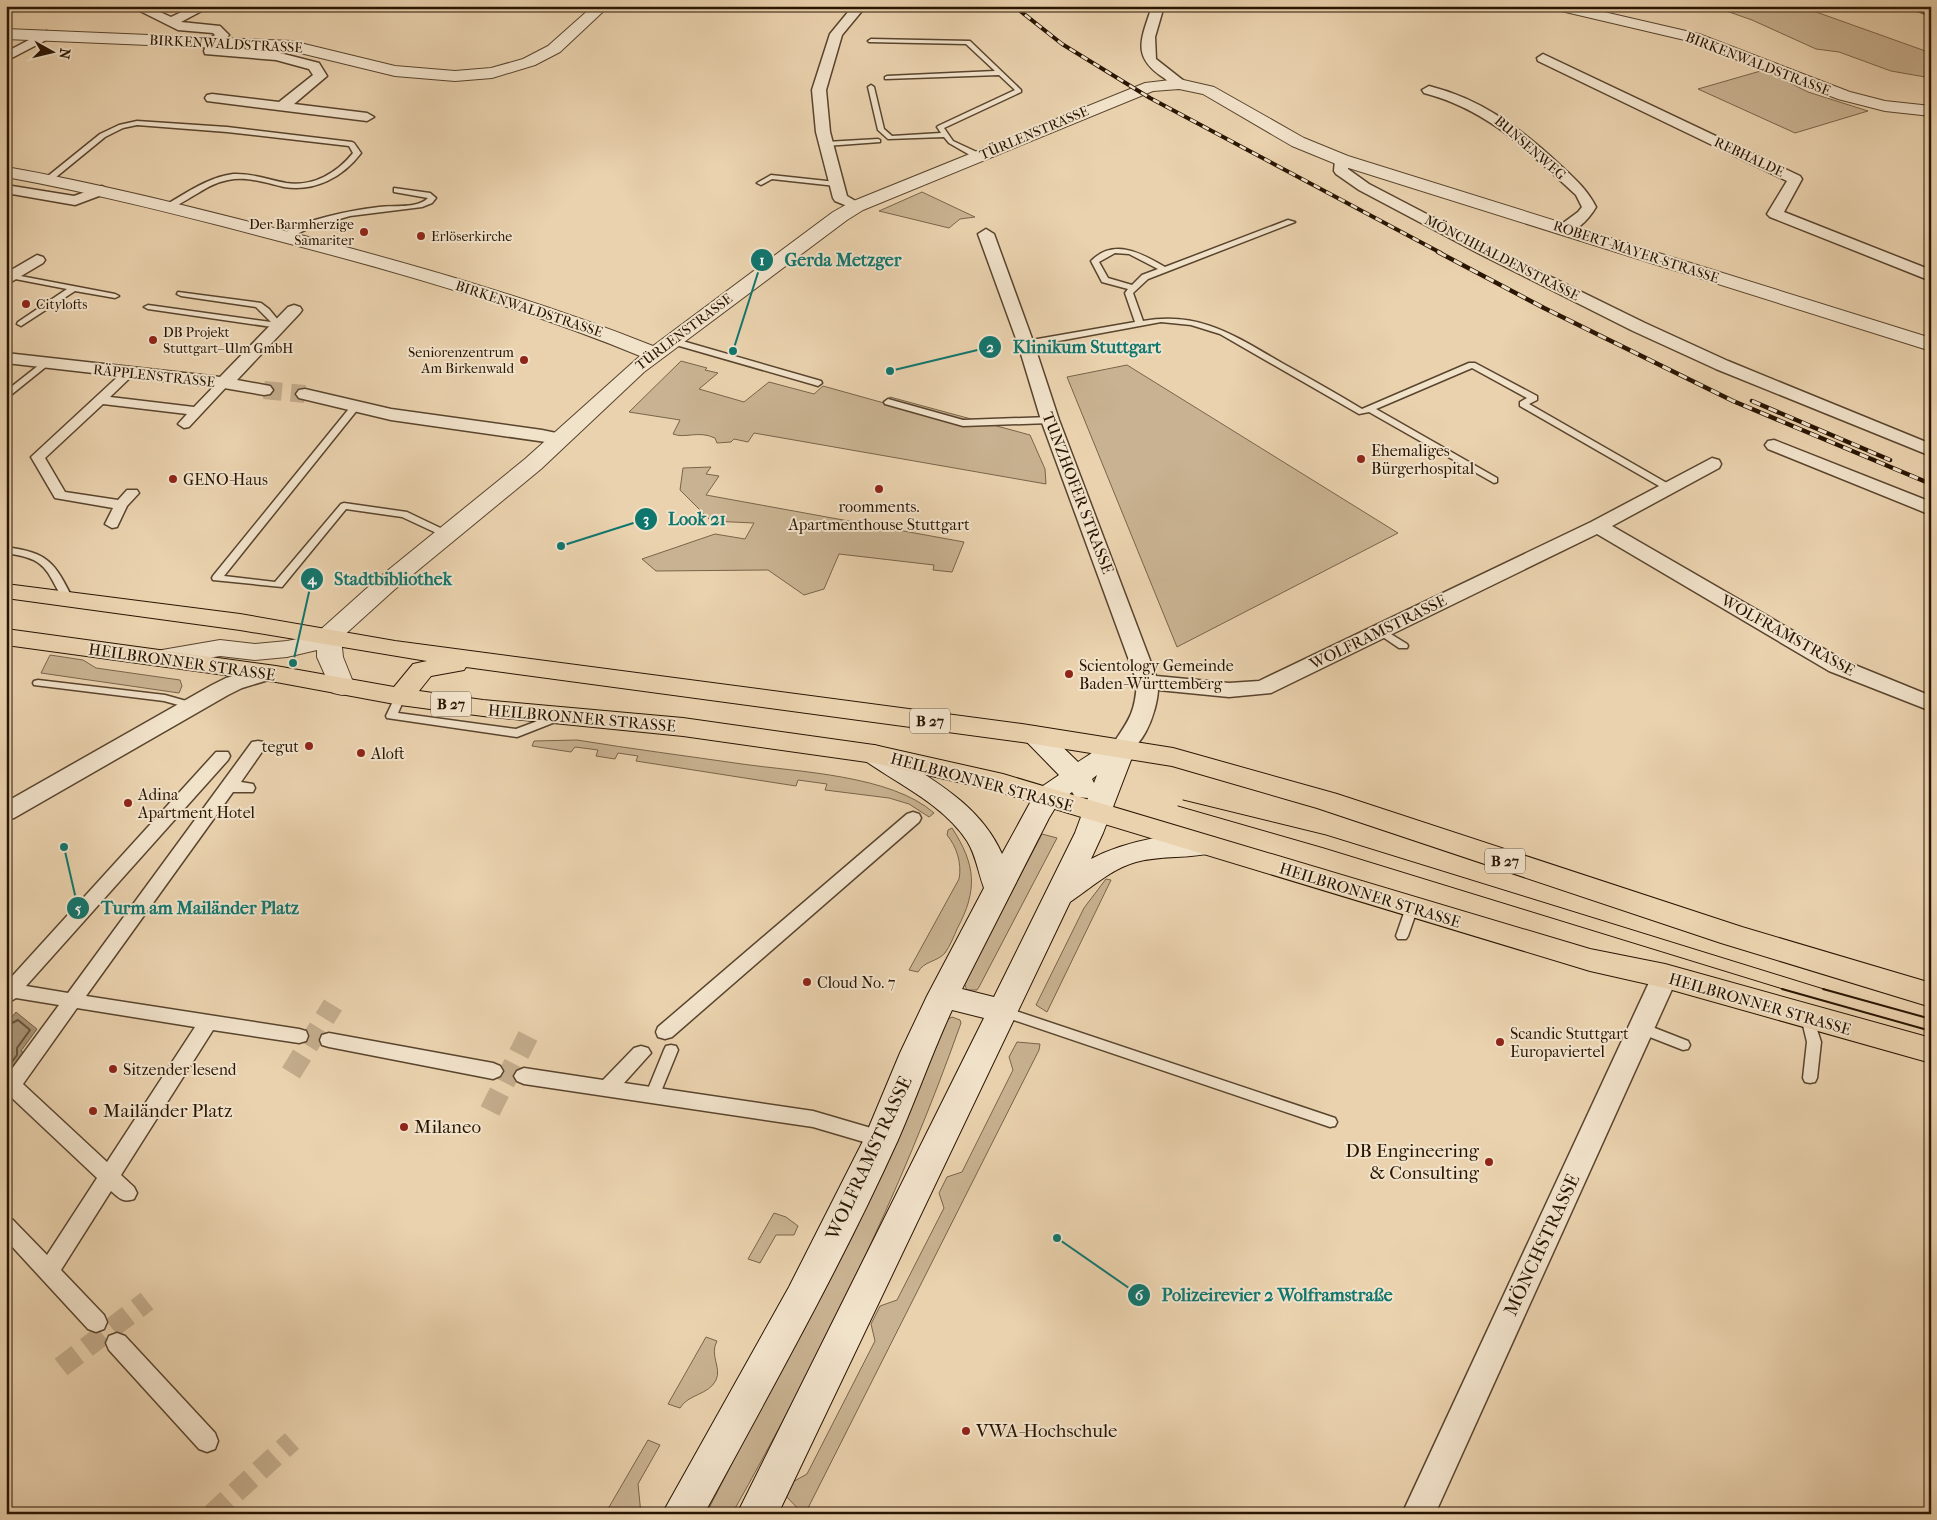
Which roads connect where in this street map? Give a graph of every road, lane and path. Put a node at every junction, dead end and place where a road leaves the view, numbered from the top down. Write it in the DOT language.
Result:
graph roads {
  1 [pos="136,6"];
  2 [pos="205,6"];
  3 [pos="602,6"];
  4 [pos="860,6"];
  5 [pos="1158,6"];
  6 [pos="1557,6"];
  7 [pos="1916,6"];
  8 [pos="1931,12"];
  9 [pos="170,22"];
  10 [pos="6,34"];
  11 [pos="46,35"];
  12 [pos="871,41"];
  13 [pos="213,43"];
  14 [pos="6,56"];
  15 [pos="1543,58"];
  16 [pos="1000,73"];
  17 [pos="887,78"];
  18 [pos="1178,84"];
  19 [pos="872,86"];
  20 [pos="1429,90"];
  21 [pos="212,98"];
  22 [pos="284,105"];
  23 [pos="1931,111"];
  24 [pos="367,117"];
  25 [pos="946,135"];
  26 [pos="878,141"];
  27 [pos="826,144"];
  28 [pos="978,156"];
  29 [pos="1342,160"];
  30 [pos="763,171"];
  31 [pos="6,172"];
  32 [pos="771,177"];
  33 [pos="48,180"];
  34 [pos="761,183"];
  35 [pos="836,184"];
  36 [pos="6,189"];
  37 [pos="102,190"];
  38 [pos="397,190"];
  39 [pos="170,206"];
  40 [pos="857,206"];
  41 [pos="1291,222"];
  42 [pos="1564,229"];
  43 [pos="986,234"];
  44 [pos="283,237"];
  45 [pos="37,260"];
  46 [pos="1165,270"];
  47 [pos="1931,276"];
  48 [pos="9,278"];
  49 [pos="74,288"];
  50 [pos="1134,288"];
  51 [pos="181,294"];
  52 [pos="115,296"];
  53 [pos="148,307"];
  54 [pos="294,310"];
  55 [pos="1139,322"];
  56 [pos="21,324"];
  57 [pos="279,326"];
  58 [pos="672,341"];
  59 [pos="1026,344"];
  60 [pos="1931,345"];
  61 [pos="654,354"];
  62 [pos="6,358"];
  63 [pos="44,364"];
  64 [pos="129,373"];
  65 [pos="224,383"];
  66 [pos="818,383"];
  67 [pos="264,390"];
  68 [pos="305,394"];
  69 [pos="6,396"];
  70 [pos="100,400"];
  71 [pos="888,402"];
  72 [pos="355,407"];
  73 [pos="1370,409"];
  74 [pos="197,411"];
  75 [pos="1050,420"];
  76 [pos="184,424"];
  77 [pos="560,439"];
  78 [pos="1774,445"];
  79 [pos="1931,451"];
  80 [pos="1712,464"];
  81 [pos="1494,480"];
  82 [pos="1669,488"];
  83 [pos="132,493"];
  84 [pos="121,505"];
  85 [pos="1931,509"];
  86 [pos="112,524"];
  87 [pos="1598,526"];
  88 [pos="448,535"];
  89 [pos="6,550"];
  90 [pos="6,591"];
  91 [pos="68,599"];
  92 [pos="1381,631"];
  93 [pos="328,636"];
  94 [pos="6,637"];
  95 [pos="1403,646"];
  96 [pos="162,658"];
  97 [pos="479,660"];
  98 [pos="208,665"];
  99 [pos="267,673"];
  100 [pos="1148,682"];
  101 [pos="38,683"];
  102 [pos="342,687"];
  103 [pos="220,690"];
  104 [pos="400,697"];
  105 [pos="1931,704"];
  106 [pos="193,706"];
  107 [pos="1034,735"];
  108 [pos="258,746"];
  109 [pos="1122,747"];
  110 [pos="874,754"];
  111 [pos="222,756"];
  112 [pos="1076,776"];
  113 [pos="229,786"];
  114 [pos="247,788"];
  115 [pos="1047,797"];
  116 [pos="6,812"];
  117 [pos="1096,812"];
  118 [pos="913,818"];
  119 [pos="1206,845"];
  120 [pos="998,886"];
  121 [pos="1057,897"];
  122 [pos="1412,908"];
  123 [pos="1402,936"];
  124 [pos="1665,976"];
  125 [pos="8,992"];
  126 [pos="1931,995"];
  127 [pos="943,996"];
  128 [pos="71,1002"];
  129 [pos="1002,1011"];
  130 [pos="1807,1017"];
  131 [pos="208,1022"];
  132 [pos="1642,1028"];
  133 [pos="665,1032"];
  134 [pos="299,1036"];
  135 [pos="329,1040"];
  136 [pos="1683,1045"];
  137 [pos="1917,1048"];
  138 [pos="671,1050"];
  139 [pos="641,1053"];
  140 [pos="1931,1063"];
  141 [pos="493,1070"];
  142 [pos="524,1076"];
  143 [pos="1810,1078"];
  144 [pos="609,1087"];
  145 [pos="9,1089"];
  146 [pos="652,1094"];
  147 [pos="1330,1122"];
  148 [pos="881,1139"];
  149 [pos="110,1176"];
  150 [pos="127,1193"];
  151 [pos="6,1226"];
  152 [pos="49,1270"];
  153 [pos="96,1322"];
  154 [pos="116,1343"];
  155 [pos="207,1441"];
  156 [pos="682,1514"];
  157 [pos="757,1514"];
  158 [pos="1418,1514"];
  1 -- 9 [label="street"];
  2 -- 9 [label="street"];
  3 -- 13 [label="street, BIRKENWALDSTRASSE"];
  4 -- 27 [label="street"];
  5 -- 18 [label="street"];
  6 -- 23 [label="street, BIRKENWALDSTRASSE"];
  7 -- 8 [label="street"];
  9 -- 13 [label="street"];
  10 -- 11 [label="street, BIRKENWALDSTRASSE"];
  11 -- 13 [label="street, BIRKENWALDSTRASSE"];
  11 -- 14 [label="street"];
  12 -- 16 [label="lane"];
  13 -- 22 [label="street"];
  15 -- 47 [label="street, REBHALDE"];
  16 -- 17 [label="lane"];
  16 -- 25 [label="lane"];
  18 -- 28 [label="street, TÜRLENSTRASSE"];
  18 -- 29 [label="street"];
  19 -- 25 [label="lane"];
  20 -- 42 [label="street, BUNSENWEG"];
  21 -- 22 [label="street"];
  22 -- 24 [label="street"];
  25 -- 28 [label="lane"];
  26 -- 27 [label="lane"];
  27 -- 35 [label="street"];
  28 -- 40 [label="street, TÜRLENSTRASSE"];
  29 -- 42 [label="street, ROBERT-MAYER-STRASSE"];
  29 -- 79 [label="street, MÖNCHHALDENSTRASSE"];
  30 -- 32 [label="lane"];
  31 -- 33 [label="street, BIRKENWALDSTRASSE"];
  32 -- 34 [label="lane"];
  32 -- 35 [label="lane"];
  33 -- 37 [label="street, BIRKENWALDSTRASSE"];
  33 -- 39 [label="lane"];
  35 -- 40 [label="street"];
  36 -- 37 [label="street"];
  37 -- 39 [label="street, BIRKENWALDSTRASSE"];
  38 -- 44 [label="lane"];
  39 -- 44 [label="street, BIRKENWALDSTRASSE"];
  40 -- 58 [label="street, TÜRLENSTRASSE"];
  41 -- 46 [label="lane"];
  42 -- 60 [label="street, ROBERT-MAYER-STRASSE"];
  43 -- 59 [label="street, TUNZHOFER STRASSE"];
  44 -- 61 [label="street, BIRKENWALDSTRASSE"];
  45 -- 48 [label="street"];
  46 -- 50 [label="lane"];
  46 -- 50 [label="lane"];
  48 -- 49 [label="lane"];
  49 -- 52 [label="lane"];
  49 -- 56 [label="lane"];
  50 -- 55 [label="lane"];
  51 -- 57 [label="lane"];
  53 -- 57 [label="lane"];
  54 -- 57 [label="street, RÄPPLENSTRASSE"];
  55 -- 59 [label="lane"];
  55 -- 73 [label="lane"];
  57 -- 65 [label="street, RÄPPLENSTRASSE"];
  58 -- 61 [label="street, TÜRLENSTRASSE"];
  58 -- 66 [label="lane"];
  59 -- 75 [label="street, TUNZHOFER STRASSE"];
  61 -- 77 [label="street, TÜRLENSTRASSE"];
  62 -- 63 [label="street, RÄPPLENSTRASSE"];
  63 -- 64 [label="street, RÄPPLENSTRASSE"];
  63 -- 69 [label="lane"];
  64 -- 65 [label="street, RÄPPLENSTRASSE"];
  64 -- 70 [label="street"];
  65 -- 67 [label="street"];
  65 -- 74 [label="street"];
  68 -- 72 [label="street"];
  70 -- 74 [label="street"];
  70 -- 84 [label="street"];
  71 -- 75 [label="lane"];
  72 -- 77 [label="street"];
  72 -- 88 [label="lane"];
  73 -- 81 [label="lane"];
  73 -- 82 [label="lane"];
  74 -- 76 [label="street"];
  75 -- 100 [label="street, TUNZHOFER STRASSE"];
  77 -- 88 [label="street, TÜRLENSTRASSE"];
  78 -- 85 [label="street"];
  80 -- 82 [label="street, WOLFRAMSTRASSE"];
  82 -- 87 [label="street, WOLFRAMSTRASSE"];
  83 -- 84 [label="street"];
  84 -- 86 [label="street"];
  87 -- 92 [label="street, WOLFRAMSTRASSE"];
  87 -- 105 [label="street, WOLFRAMSTRASSE"];
  88 -- 93 [label="street, TÜRLENSTRASSE"];
  89 -- 91 [label="lane"];
  90 -- 91 [label="main road, B 27"];
  91 -- 93 [label="main road, B 27"];
  92 -- 95 [label="lane"];
  92 -- 100 [label="street, WOLFRAMSTRASSE"];
  93 -- 96 [label="street"];
  93 -- 97 [label="main road, B 27"];
  93 -- 102 [label="street"];
  94 -- 96 [label="main road, HEILBRONNER STRASSE / B 27"];
  96 -- 98 [label="main road, HEILBRONNER STRASSE / B 27"];
  97 -- 104 [label="main road"];
  97 -- 107 [label="main road, B 27"];
  98 -- 99 [label="main road, HEILBRONNER STRASSE / B 27"];
  98 -- 103 [label="street"];
  99 -- 102 [label="main road, HEILBRONNER STRASSE / B 27"];
  99 -- 103 [label="street"];
  100 -- 109 [label="street, TUNZHOFER STRASSE"];
  101 -- 106 [label="lane"];
  102 -- 104 [label="main road, HEILBRONNER STRASSE / B 27"];
  103 -- 106 [label="street"];
  104 -- 110 [label="main road, HEILBRONNER STRASSE / B 27"];
  106 -- 116 [label="street"];
  107 -- 109 [label="main road, B 27"];
  107 -- 112 [label="street"];
  108 -- 113 [label="street"];
  109 -- 112 [label="street"];
  109 -- 117 [label="street"];
  109 -- 126 [label="main road, B 27"];
  110 -- 115 [label="main road, HEILBRONNER STRASSE / B 27"];
  110 -- 120 [label="street"];
  111 -- 125 [label="street"];
  112 -- 115 [label="street"];
  112 -- 117 [label="street"];
  113 -- 114 [label="street"];
  113 -- 128 [label="street"];
  115 -- 117 [label="main road, HEILBRONNER STRASSE / B 27"];
  115 -- 120 [label="street, WOLFRAMSTRASSE"];
  117 -- 119 [label="main road, HEILBRONNER STRASSE / B 27"];
  117 -- 121 [label="street"];
  118 -- 133 [label="street"];
  119 -- 121 [label="street"];
  119 -- 122 [label="main road, HEILBRONNER STRASSE / B 27"];
  120 -- 127 [label="street, WOLFRAMSTRASSE"];
  121 -- 129 [label="street"];
  122 -- 123 [label="lane"];
  122 -- 124 [label="main road, HEILBRONNER STRASSE / B 27"];
  124 -- 130 [label="main road, HEILBRONNER STRASSE / B 27"];
  124 -- 132 [label="street, MÖNCHSTRASSE"];
  125 -- 128 [label="street"];
  127 -- 129 [label="street"];
  127 -- 148 [label="street, WOLFRAMSTRASSE"];
  128 -- 131 [label="street"];
  128 -- 145 [label="street"];
  129 -- 147 [label="lane"];
  129 -- 157 [label="street"];
  130 -- 137 [label="main road, HEILBRONNER STRASSE / B 27"];
  130 -- 143 [label="lane"];
  131 -- 134 [label="street"];
  131 -- 149 [label="street"];
  132 -- 136 [label="lane"];
  132 -- 158 [label="street, MÖNCHSTRASSE"];
  135 -- 141 [label="street"];
  137 -- 140 [label="street"];
  138 -- 146 [label="lane"];
  139 -- 144 [label="street"];
  142 -- 144 [label="street"];
  144 -- 146 [label="street"];
  145 -- 149 [label="street"];
  146 -- 148 [label="street"];
  148 -- 156 [label="street, WOLFRAMSTRASSE"];
  149 -- 150 [label="street"];
  149 -- 152 [label="street"];
  151 -- 152 [label="street"];
  152 -- 153 [label="street"];
  154 -- 155 [label="street"];
}
